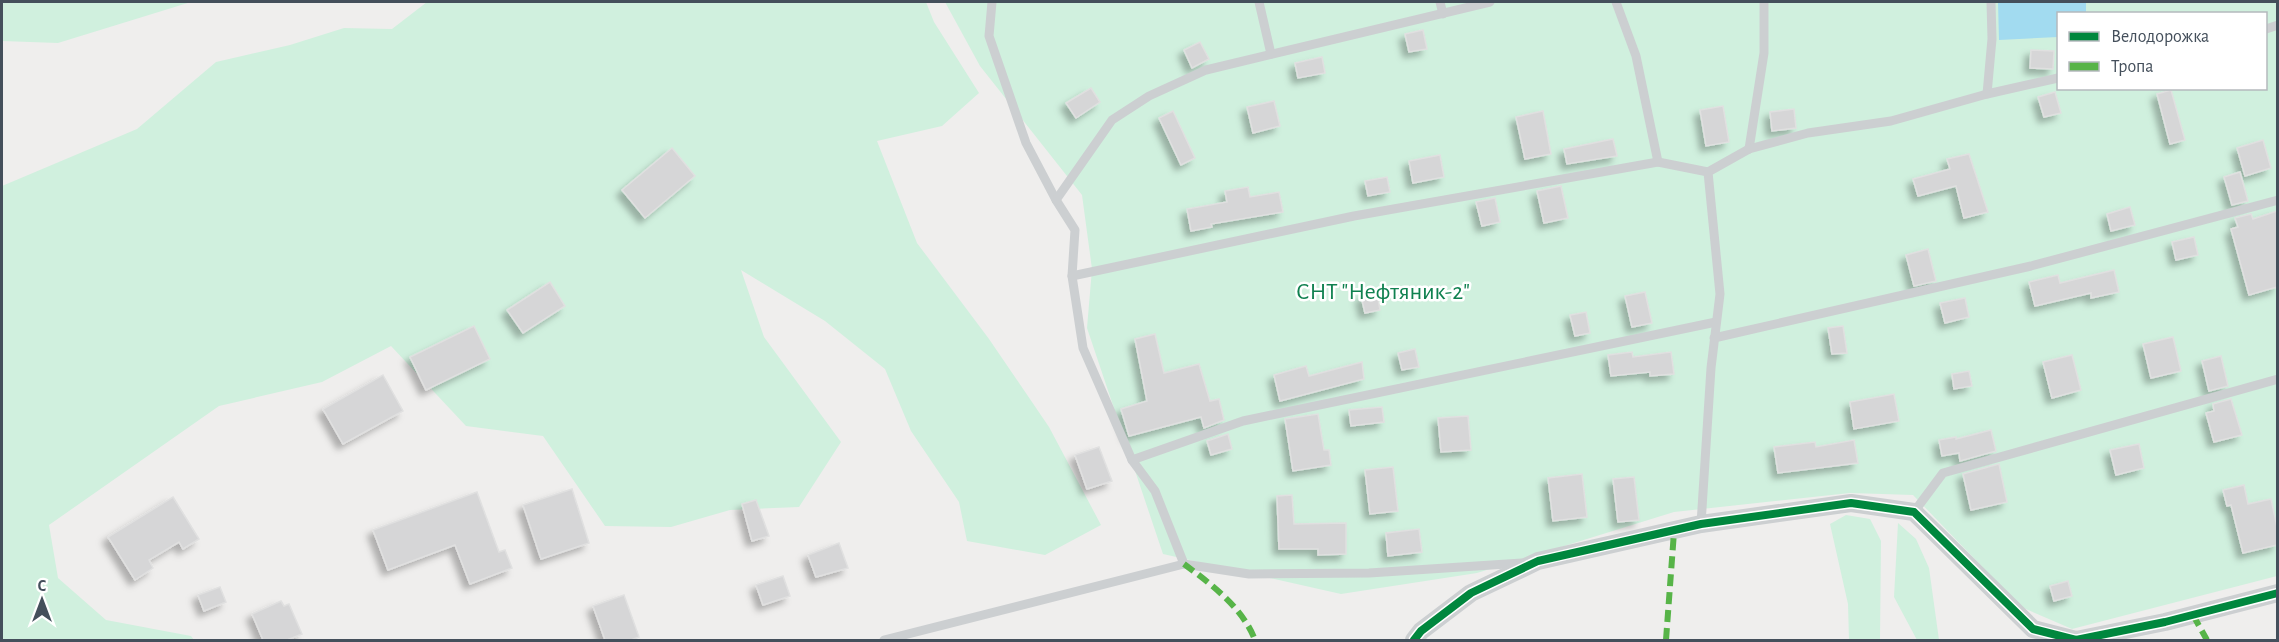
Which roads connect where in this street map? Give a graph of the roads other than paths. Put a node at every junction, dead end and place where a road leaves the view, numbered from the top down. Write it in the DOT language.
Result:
graph roads {
  1 [pos="992,2"];
  2 [pos="1259,2"];
  3 [pos="1440,2"];
  4 [pos="1491,2"];
  5 [pos="1616,2"];
  6 [pos="1764,2"];
  7 [pos="1991,2"];
  8 [pos="1443,14"];
  9 [pos="1271,54"];
  10 [pos="2057,78"];
  11 [pos="1987,94"];
  12 [pos="1749,149"];
  13 [pos="1658,162"];
  14 [pos="1708,172"];
  15 [pos="1056,200"];
  16 [pos="2277,200"];
  17 [pos="1072,276"];
  18 [pos="1716,322"];
  19 [pos="1714,338"];
  20 [pos="2277,379"];
  21 [pos="1132,460"];
  22 [pos="1914,512"];
  23 [pos="1701,524"];
  24 [pos="1538,561"];
  25 [pos="1184,564"];
  26 [pos="2277,593"];
  27 [pos="884,640"];
  28 [pos="1414,640"];
  1 -- 15 [label="lane"];
  2 -- 9 [label="lane"];
  3 -- 8 [label="lane"];
  4 -- 8 [label="lane"];
  5 -- 13 [label="lane"];
  6 -- 12 [label="lane"];
  7 -- 11 [label="lane"];
  8 -- 9 [label="lane"];
  9 -- 15 [label="lane"];
  10 -- 11 [label="lane"];
  11 -- 12 [label="lane"];
  12 -- 14 [label="lane"];
  13 -- 14 [label="lane"];
  13 -- 17 [label="lane"];
  14 -- 18 [label="lane"];
  15 -- 17 [label="lane"];
  16 -- 19 [label="lane"];
  17 -- 21 [label="lane"];
  18 -- 19 [label="lane"];
  18 -- 21 [label="lane"];
  19 -- 23 [label="lane"];
  20 -- 22 [label="lane"];
  21 -- 25 [label="lane"];
  22 -- 23 [label="street"];
  22 -- 26 [label="street"];
  23 -- 24 [label="street"];
  24 -- 25 [label="lane"];
  24 -- 28 [label="street"];
  25 -- 27 [label="lane"];
}
